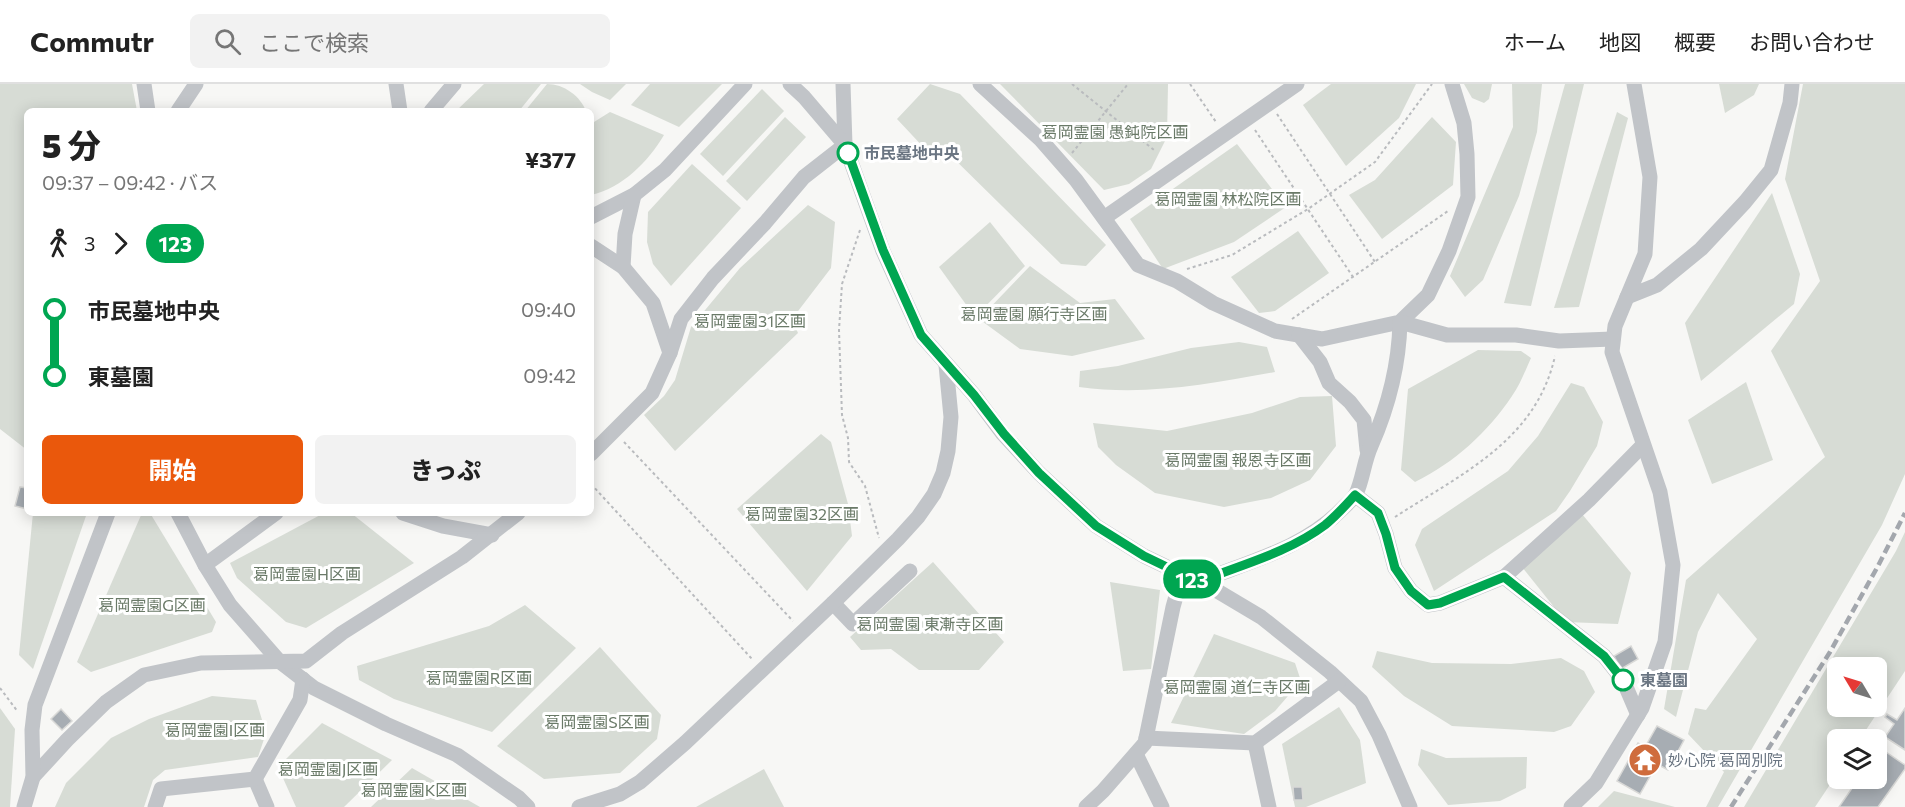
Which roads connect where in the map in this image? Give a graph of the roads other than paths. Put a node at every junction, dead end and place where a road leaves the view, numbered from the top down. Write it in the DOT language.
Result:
graph roads {
  1 [pos="144,84"];
  2 [pos="196,84"];
  3 [pos="396,84"];
  4 [pos="454,84"];
  5 [pos="745,84"];
  6 [pos="790,84"];
  7 [pos="843,84"];
  8 [pos="980,84"];
  9 [pos="1297,84"];
  10 [pos="1452,84"];
  11 [pos="1634,84"];
  12 [pos="1792,84"];
  13 [pos="148,108"];
  14 [pos="180,108"];
  15 [pos="400,108"];
  16 [pos="434,108"];
  17 [pos="845,145"];
  18 [pos="634,195"];
  19 [pos="594,215"];
  20 [pos="1104,218"];
  21 [pos="594,248"];
  22 [pos="623,267"];
  23 [pos="1627,297"];
  24 [pos="1400,322"];
  25 [pos="1299,335"];
  26 [pos="1613,339"];
  27 [pos="670,353"];
  28 [pos="946,364"];
  29 [pos="1643,445"];
  30 [pos="594,451"];
  31 [pos="1368,453"];
  32 [pos="1355,495"];
  33 [pos="107,516"];
  34 [pos="180,516"];
  35 [pos="272,516"];
  36 [pos="412,516"];
  37 [pos="514,516"];
  38 [pos="492,535"];
  39 [pos="205,565"];
  40 [pos="910,571"];
  41 [pos="1182,575"];
  42 [pos="1504,577"];
  43 [pos="1198,582"];
  44 [pos="833,603"];
  45 [pos="279,661"];
  46 [pos="303,679"];
  47 [pos="1339,681"];
  48 [pos="1638,715"];
  49 [pos="1146,738"];
  50 [pos="1255,743"];
  51 [pos="1136,754"];
  52 [pos="33,777"];
  53 [pos="255,779"];
  54 [pos="24,807"];
  55 [pos="155,807"];
  56 [pos="267,807"];
  57 [pos="528,807"];
  58 [pos="579,807"];
  59 [pos="1086,807"];
  60 [pos="1162,807"];
  61 [pos="1269,807"];
  62 [pos="1410,807"];
  63 [pos="1571,807"];
  1 -- 13 [label="street"];
  2 -- 14 [label="street"];
  3 -- 15 [label="street"];
  4 -- 16 [label="street"];
  5 -- 18 [label="street"];
  6 -- 17 [label="street"];
  7 -- 17 [label="street"];
  8 -- 20 [label="street"];
  9 -- 20 [label="street"];
  10 -- 24 [label="street"];
  11 -- 23 [label="street"];
  12 -- 23 [label="street"];
  17 -- 27 [label="street"];
  17 -- 28 [label="street"];
  18 -- 19 [label="street"];
  18 -- 22 [label="street"];
  20 -- 25 [label="street"];
  21 -- 22 [label="street"];
  22 -- 27 [label="street"];
  23 -- 26 [label="street"];
  24 -- 25 [label="street"];
  24 -- 26 [label="street"];
  24 -- 31 [label="street"];
  25 -- 31 [label="street"];
  26 -- 29 [label="street"];
  27 -- 30 [label="street"];
  28 -- 41 [label="street"];
  28 -- 44 [label="street"];
  29 -- 42 [label="street"];
  29 -- 48 [label="street"];
  31 -- 32 [label="street"];
  32 -- 42 [label="street"];
  32 -- 43 [label="street"];
  33 -- 52 [label="street"];
  34 -- 39 [label="street"];
  35 -- 39 [label="street"];
  36 -- 38 [label="street"];
  37 -- 38 [label="street"];
  38 -- 45 [label="street"];
  39 -- 45 [label="street"];
  40 -- 44 [label="street"];
  41 -- 43 [label="street"];
  41 -- 49 [label="street"];
  42 -- 48 [label="street"];
  43 -- 47 [label="street"];
  44 -- 58 [label="street"];
  45 -- 46 [label="street"];
  45 -- 52 [label="street"];
  46 -- 53 [label="street"];
  46 -- 57 [label="street"];
  47 -- 50 [label="street"];
  47 -- 62 [label="street"];
  48 -- 63 [label="street"];
  49 -- 50 [label="street"];
  49 -- 51 [label="street"];
  50 -- 61 [label="street"];
  51 -- 59 [label="street"];
  51 -- 60 [label="street"];
  52 -- 54 [label="street"];
  53 -- 55 [label="street"];
  53 -- 56 [label="street"];
}
